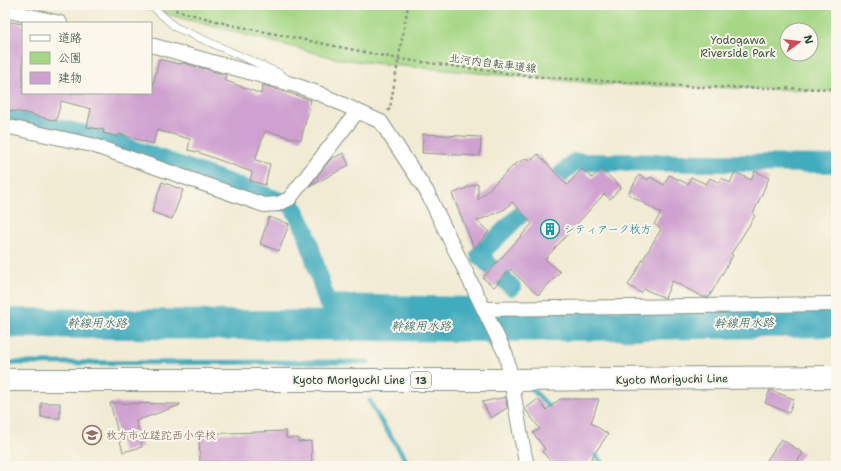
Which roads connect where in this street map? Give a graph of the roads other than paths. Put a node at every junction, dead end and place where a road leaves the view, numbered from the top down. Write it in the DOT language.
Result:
graph roads {
  1 [pos="151,5"];
  2 [pos="5,10"];
  3 [pos="56,22"];
  4 [pos="152,45"];
  5 [pos="295,85"];
  6 [pos="357,112"];
  7 [pos="5,126"];
  8 [pos="836,304"];
  9 [pos="484,309"];
  10 [pos="836,377"];
  11 [pos="5,380"];
  12 [pos="511,380"];
  13 [pos="528,466"];
  1 -- 5 [label="lane"];
  2 -- 3 [label="street"];
  4 -- 5 [label="street"];
  5 -- 6 [label="street"];
  6 -- 7 [label="street"];
  6 -- 9 [label="street"];
  8 -- 9 [label="street"];
  9 -- 12 [label="street"];
  10 -- 12 [label="main road, Kyoto Moriguchi Line / 13"];
  11 -- 12 [label="main road, Kyoto Moriguchi Line / 13"];
  12 -- 13 [label="street"];
}
